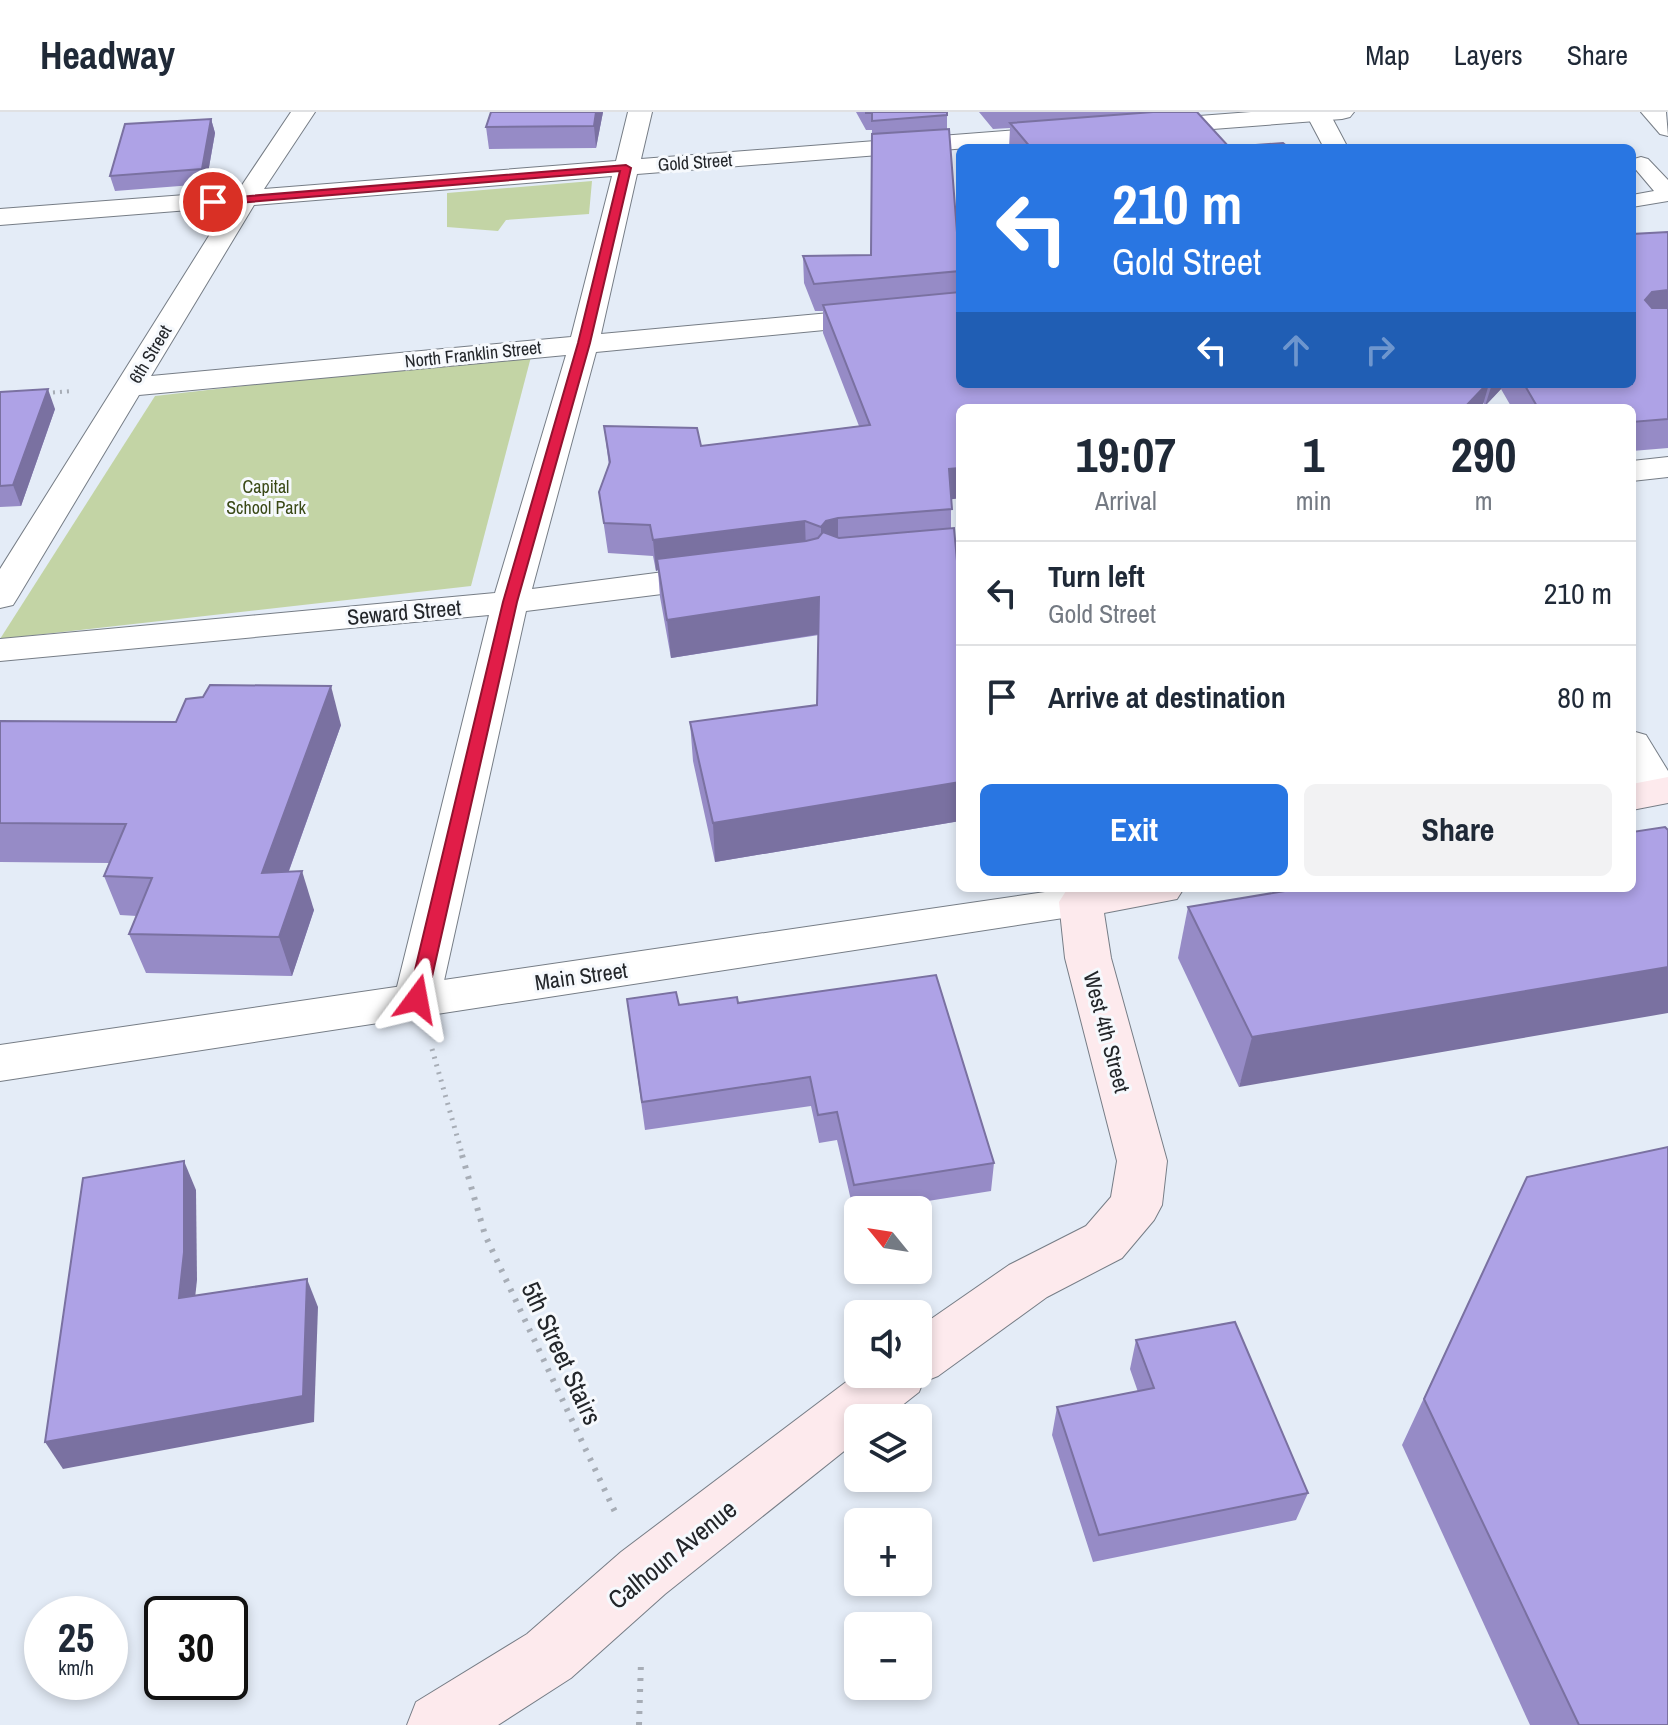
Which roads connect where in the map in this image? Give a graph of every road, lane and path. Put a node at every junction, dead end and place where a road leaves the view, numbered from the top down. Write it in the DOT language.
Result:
graph roads {
  1 [pos="303,112"];
  2 [pos="640,112"];
  3 [pos="977,112"];
  4 [pos="1653,112"];
  5 [pos="1326,113"];
  6 [pos="1118,129"];
  7 [pos="1668,129"];
  8 [pos="1087,132"];
  9 [pos="980,144"];
  10 [pos="1335,144"];
  11 [pos="956,146"];
  12 [pos="1668,160"];
  13 [pos="1636,164"];
  14 [pos="626,168"];
  15 [pos="244,200"];
  16 [pos="1636,200"];
  17 [pos="0,217"];
  18 [pos="956,309"];
  19 [pos="584,343"];
  20 [pos="129,387"];
  21 [pos="43,393"];
  22 [pos="1668,467"];
  23 [pos="1636,471"];
  24 [pos="746,572"];
  25 [pos="0,597"];
  26 [pos="510,602"];
  27 [pos="0,650"];
  28 [pos="1636,752"];
  29 [pos="1657,795"];
  30 [pos="1115,892"];
  31 [pos="1079,895"];
  32 [pos="417,999"];
  33 [pos="0,1063"];
  34 [pos="932,1349"];
  35 [pos="881,1388"];
  36 [pos="643,1573"];
  37 [pos="439,1725"];
  38 [pos="639,1725"];
  1 -- 15 [label="street, 6th Street"];
  2 -- 14 [label="street"];
  3 -- 9 [label="street"];
  4 -- 7 [label="street"];
  5 -- 6 [label="street"];
  5 -- 10 [label="street"];
  8 -- 9 [label="street, Gold Street"];
  11 -- 14 [label="street, Gold Street"];
  12 -- 13 [label="lane"];
  13 -- 16 [label="lane"];
  14 -- 15 [label="street, Gold Street"];
  14 -- 19 [label="street"];
  15 -- 17 [label="street, Gold Street"];
  15 -- 20 [label="street, 6th Street"];
  18 -- 19 [label="street, North Franklin Street"];
  19 -- 20 [label="street, North Franklin Street"];
  19 -- 26 [label="street"];
  20 -- 21 [label="path"];
  20 -- 25 [label="street, 6th Street"];
  22 -- 23 [label="street"];
  24 -- 26 [label="street, Seward Street"];
  26 -- 27 [label="street, Seward Street"];
  26 -- 32 [label="street"];
  28 -- 29 [label="street"];
  30 -- 31 [label="main road, Main Street"];
  31 -- 32 [label="street, Main Street"];
  31 -- 34 [label="main road, West 4th Street"];
  32 -- 33 [label="street, Main Street"];
  32 -- 36 [label="path, 5th Street Stairs"];
  35 -- 36 [label="main road, Calhoun Avenue"];
  36 -- 37 [label="main road, Calhoun Avenue"];
  36 -- 38 [label="path, 5th Street Stairs"];
}
